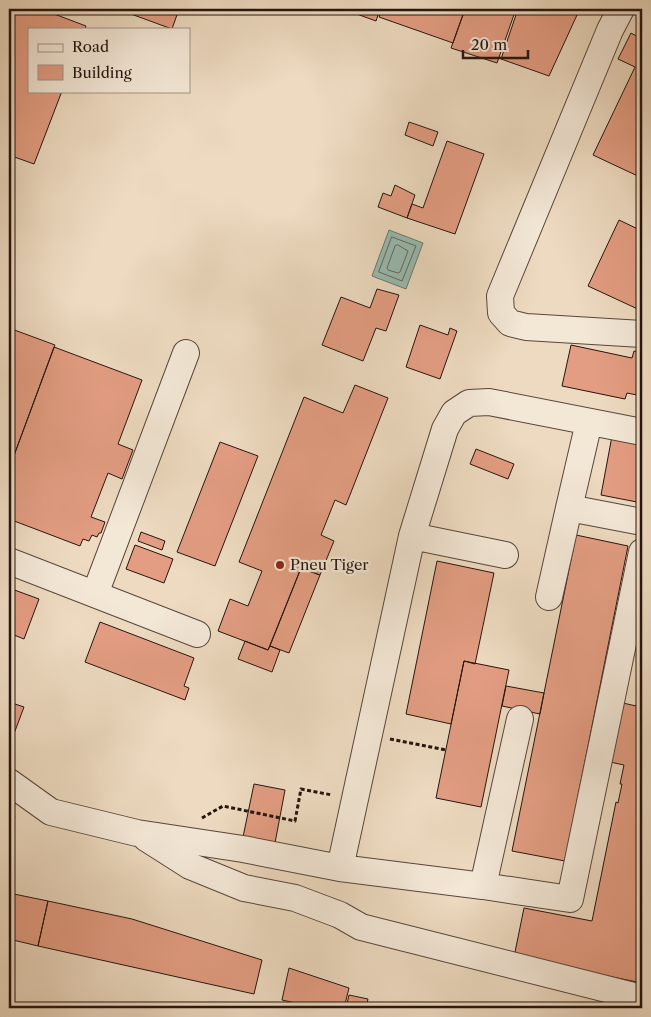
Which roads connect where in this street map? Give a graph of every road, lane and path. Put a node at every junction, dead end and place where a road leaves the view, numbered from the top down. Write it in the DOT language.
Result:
graph roads {
  1 [pos="621,9"];
  2 [pos="642,334"];
  3 [pos="186,354"];
  4 [pos="589,422"];
  5 [pos="642,432"];
  6 [pos="569,508"];
  7 [pos="642,522"];
  8 [pos="412,536"];
  9 [pos="642,552"];
  10 [pos="505,555"];
  11 [pos="9,562"];
  12 [pos="95,594"];
  13 [pos="550,598"];
  14 [pos="197,634"];
  15 [pos="520,720"];
  16 [pos="388,739"];
  17 [pos="446,750"];
  18 [pos="9,782"];
  19 [pos="354,799"];
  20 [pos="15,810"];
  21 [pos="198,820"];
  22 [pos="9,830"];
  23 [pos="138,832"];
  24 [pos="340,868"];
  25 [pos="484,886"];
  26 [pos="642,998"];
  1 -- 2 [label="lane"];
  3 -- 12 [label="lane"];
  4 -- 5 [label="lane"];
  4 -- 6 [label="lane"];
  4 -- 8 [label="lane"];
  6 -- 7 [label="lane"];
  6 -- 13 [label="lane"];
  8 -- 10 [label="lane"];
  8 -- 19 [label="lane"];
  9 -- 25 [label="lane"];
  11 -- 12 [label="lane"];
  12 -- 14 [label="lane"];
  15 -- 25 [label="lane"];
  16 -- 17 [label="path"];
  18 -- 23 [label="lane"];
  19 -- 21 [label="path"];
  19 -- 24 [label="lane"];
  20 -- 22 [label="path"];
  23 -- 24 [label="lane"];
  23 -- 26 [label="lane"];
  24 -- 25 [label="lane"];
}
